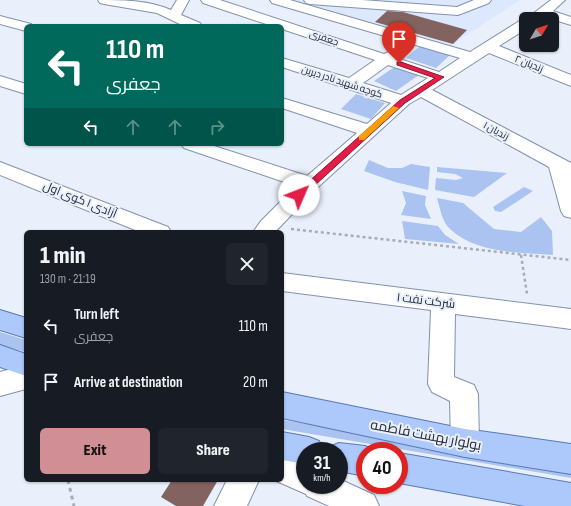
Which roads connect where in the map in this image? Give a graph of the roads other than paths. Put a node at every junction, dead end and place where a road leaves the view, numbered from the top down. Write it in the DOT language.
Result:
graph roads {
  1 [pos="104,0"];
  2 [pos="183,0"];
  3 [pos="207,0"];
  4 [pos="276,0"];
  5 [pos="309,0"];
  6 [pos="485,0"];
  7 [pos="559,0"];
  8 [pos="125,2"];
  9 [pos="544,12"];
  10 [pos="174,16"];
  11 [pos="559,17"];
  12 [pos="0,20"];
  13 [pos="571,21"];
  14 [pos="191,24"];
  15 [pos="279,24"];
  16 [pos="24,26"];
  17 [pos="284,26"];
  18 [pos="519,27"];
  19 [pos="414,41"];
  20 [pos="488,47"];
  21 [pos="472,58"];
  22 [pos="385,59"];
  23 [pos="284,63"];
  24 [pos="440,77"];
  25 [pos="0,81"];
  26 [pos="571,82"];
  27 [pos="352,84"];
  28 [pos="24,89"];
  29 [pos="420,90"];
  30 [pos="403,101"];
  31 [pos="284,104"];
  32 [pos="370,131"];
  33 [pos="196,146"];
  34 [pos="567,163"];
  35 [pos="0,168"];
  36 [pos="310,184"];
  37 [pos="571,211"];
  38 [pos="266,229"];
  39 [pos="155,230"];
  40 [pos="284,282"];
  41 [pos="443,303"];
  42 [pos="571,319"];
  43 [pos="0,320"];
  44 [pos="24,327"];
  45 [pos="0,356"];
  46 [pos="24,364"];
  47 [pos="24,378"];
  48 [pos="0,384"];
  49 [pos="284,405"];
  50 [pos="465,443"];
  51 [pos="284,446"];
  52 [pos="296,449"];
  53 [pos="571,459"];
  54 [pos="284,469"];
  55 [pos="408,470"];
  56 [pos="296,475"];
  57 [pos="243,482"];
  58 [pos="337,494"];
  59 [pos="571,499"];
  60 [pos="230,506"];
  61 [pos="363,506"];
  1 -- 8 [label="street"];
  2 -- 10 [label="street"];
  3 -- 15 [label="street, جعفری"];
  4 -- 19 [label="street"];
  5 -- 6 [label="street"];
  7 -- 9 [label="street"];
  8 -- 10 [label="street"];
  10 -- 14 [label="street"];
  11 -- 13 [label="street"];
  12 -- 16 [label="street"];
  17 -- 22 [label="street, جعفری"];
  18 -- 20 [label="street"];
  19 -- 21 [label="street"];
  19 -- 22 [label="street"];
  20 -- 21 [label="street"];
  20 -- 26 [label="street, زندیان ۲"];
  21 -- 24 [label="street"];
  22 -- 24 [label="street, جعفری"];
  22 -- 27 [label="street"];
  23 -- 27 [label="street, کوچه شهید نادر دیرین"];
  24 -- 29 [label="street"];
  25 -- 28 [label="street"];
  27 -- 30 [label="street, کوچه شهید نادر دیرین"];
  29 -- 30 [label="street"];
  29 -- 34 [label="street, زندیان ۱"];
  30 -- 32 [label="street"];
  31 -- 32 [label="street"];
  32 -- 36 [label="street"];
  33 -- 36 [label="street"];
  34 -- 37 [label="street"];
  35 -- 39 [label="street, آزادی ۱ کوی اول"];
  36 -- 38 [label="street"];
  40 -- 41 [label="street, شرکت نفت ۱"];
  41 -- 42 [label="street, شرکت نفت ۱"];
  41 -- 50 [label="street"];
  43 -- 44 [label="main road"];
  45 -- 46 [label="main road"];
  47 -- 48 [label="street"];
  49 -- 50 [label="main road, بولوار بهشت فاطمه"];
  50 -- 53 [label="main road, بولوار بهشت فاطمه"];
  51 -- 52 [label="main road"];
  54 -- 56 [label="street"];
  55 -- 59 [label="main road"];
  57 -- 60 [label="street"];
  58 -- 61 [label="street"];
}
